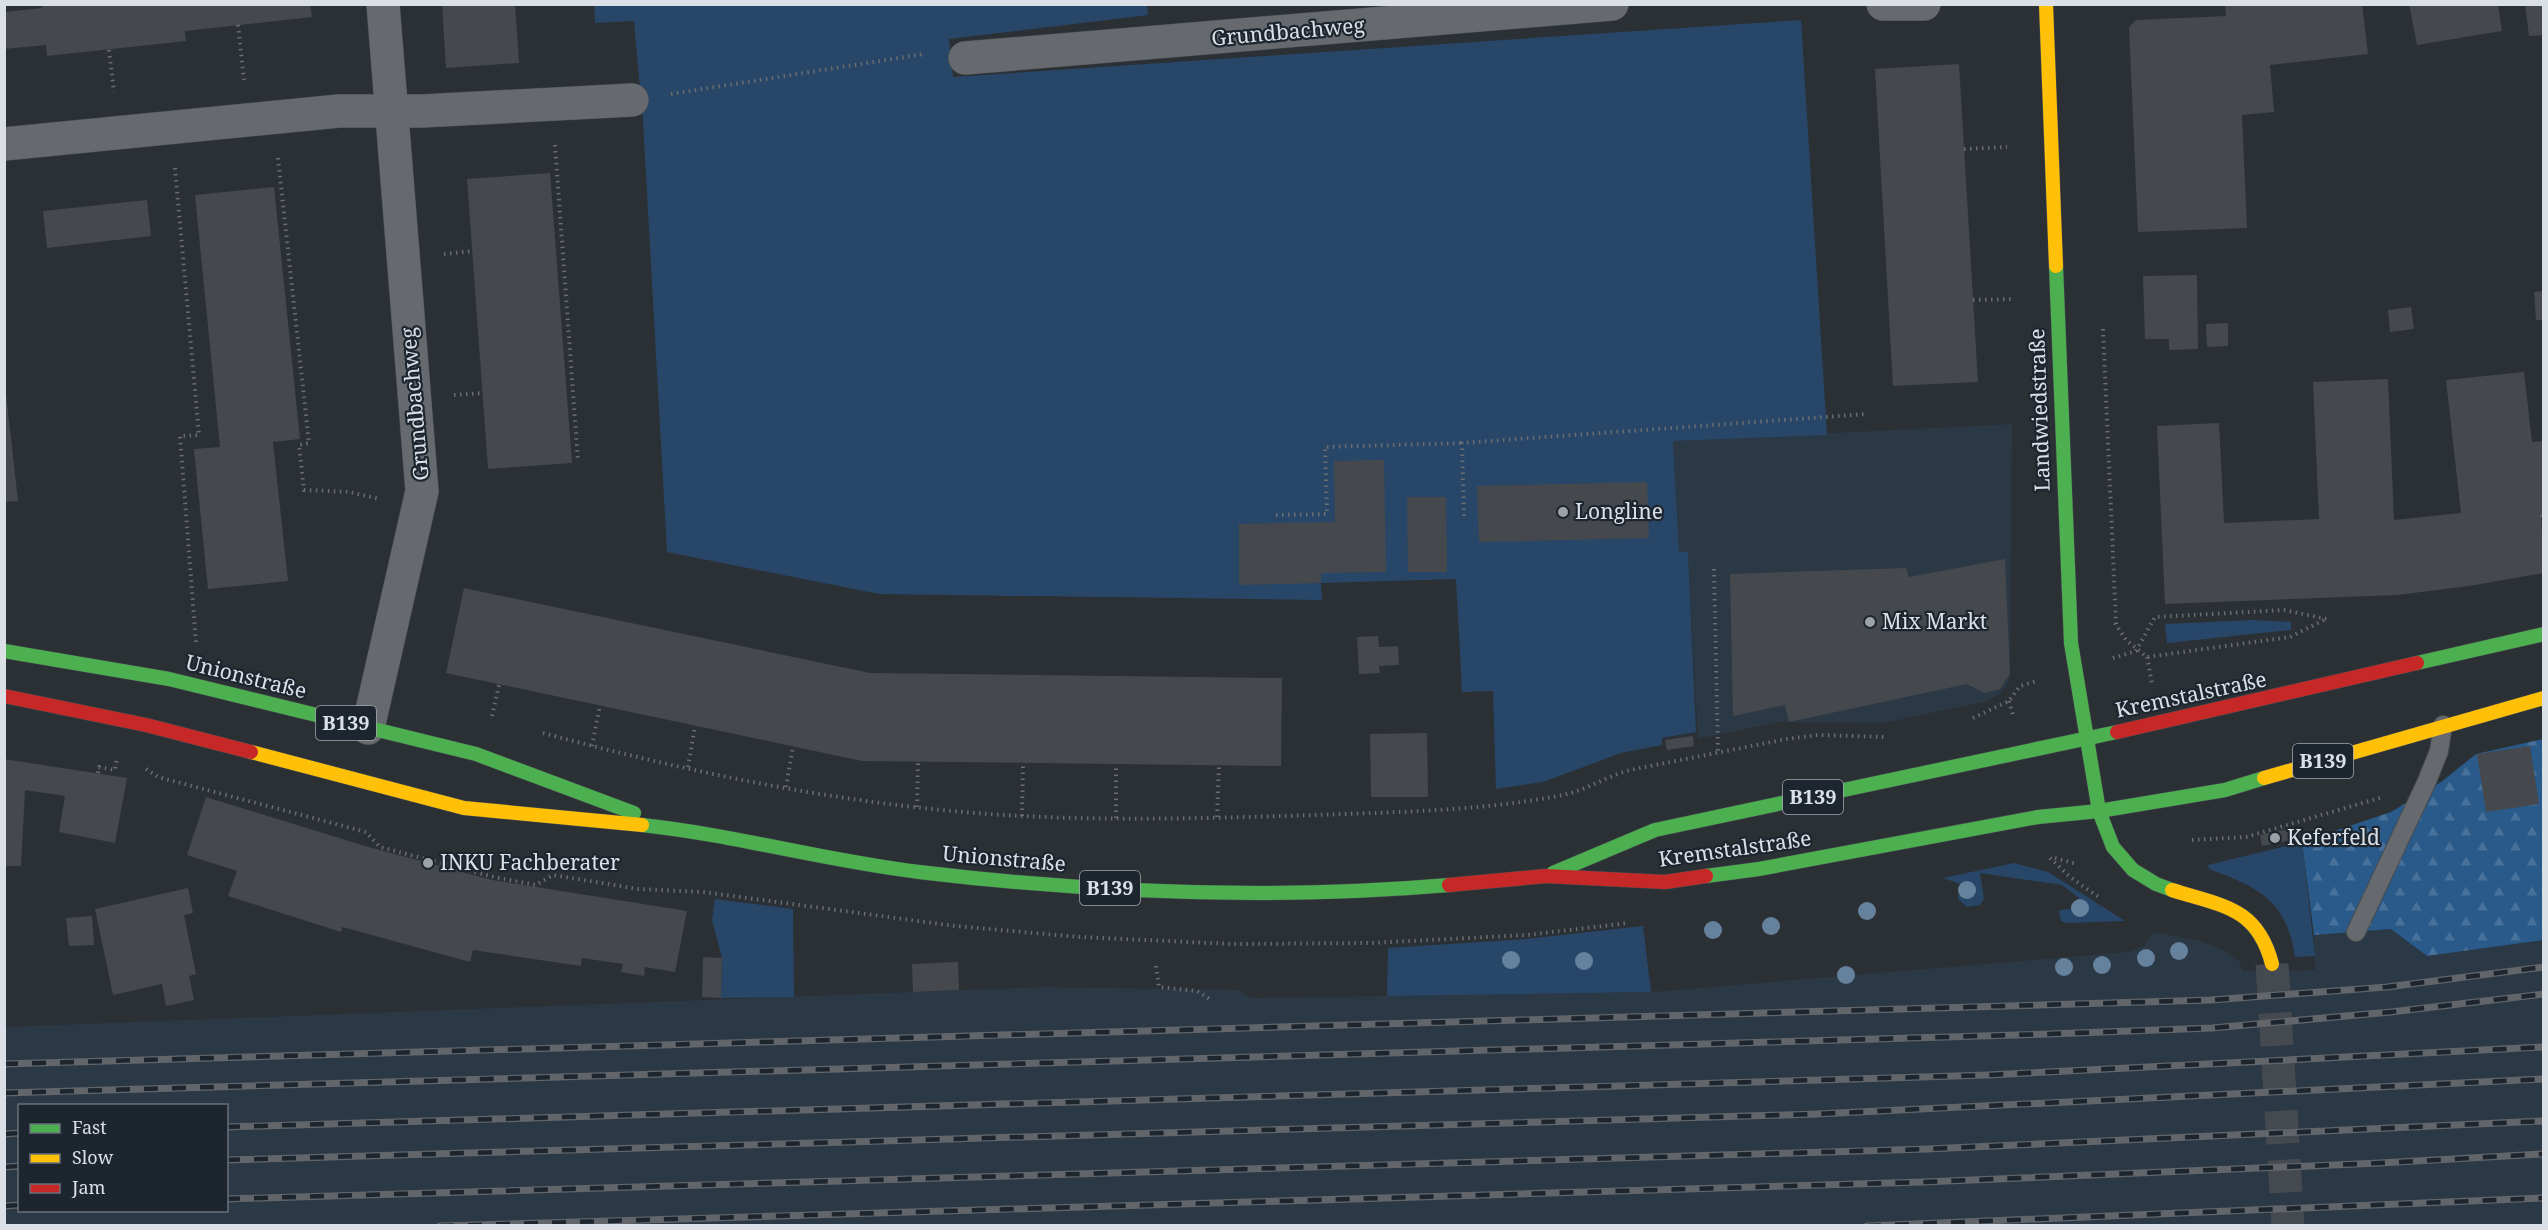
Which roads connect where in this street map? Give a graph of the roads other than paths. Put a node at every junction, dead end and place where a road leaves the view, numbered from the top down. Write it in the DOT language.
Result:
graph roads {
  1 [pos="383,4"];
  2 [pos="1612,4"];
  3 [pos="1883,4"];
  4 [pos="1924,4"];
  5 [pos="2046,4"];
  6 [pos="965,58"];
  7 [pos="632,100"];
  8 [pos="392,111"];
  9 [pos="4,144"];
  10 [pos="2544,634"];
  11 [pos="4,651"];
  12 [pos="4,696"];
  13 [pos="2544,698"];
  14 [pos="2443,724"];
  15 [pos="368,728"];
  16 [pos="2086,740"];
  17 [pos="2099,811"];
  18 [pos="678,830"];
  19 [pos="1546,876"];
  20 [pos="2356,932"];
  21 [pos="2272,964"];
  1 -- 8 [label="street, Grundbachweg"];
  2 -- 6 [label="street, Grundbachweg"];
  3 -- 4 [label="street"];
  5 -- 16 [label="main road, Landwiedstraße"];
  7 -- 8 [label="street"];
  8 -- 9 [label="street"];
  8 -- 15 [label="street, Grundbachweg"];
  10 -- 16 [label="main road, Kremstalstraße / B139"];
  11 -- 15 [label="main road, Unionstraße / B139"];
  12 -- 18 [label="main road, Unionstraße / B139"];
  13 -- 14 [label="main road, Kremstalstraße / B139"];
  14 -- 17 [label="main road, Kremstalstraße / B139"];
  14 -- 20 [label="lane"];
  15 -- 18 [label="main road, Unionstraße / B139"];
  16 -- 17 [label="main road, Landwiedstraße"];
  16 -- 19 [label="main road, Kremstalstraße / B139"];
  17 -- 19 [label="main road, Kremstalstraße / B139"];
  17 -- 21 [label="main road, Landwiedstraße"];
  18 -- 19 [label="main road, Unionstraße / B139"];
}
